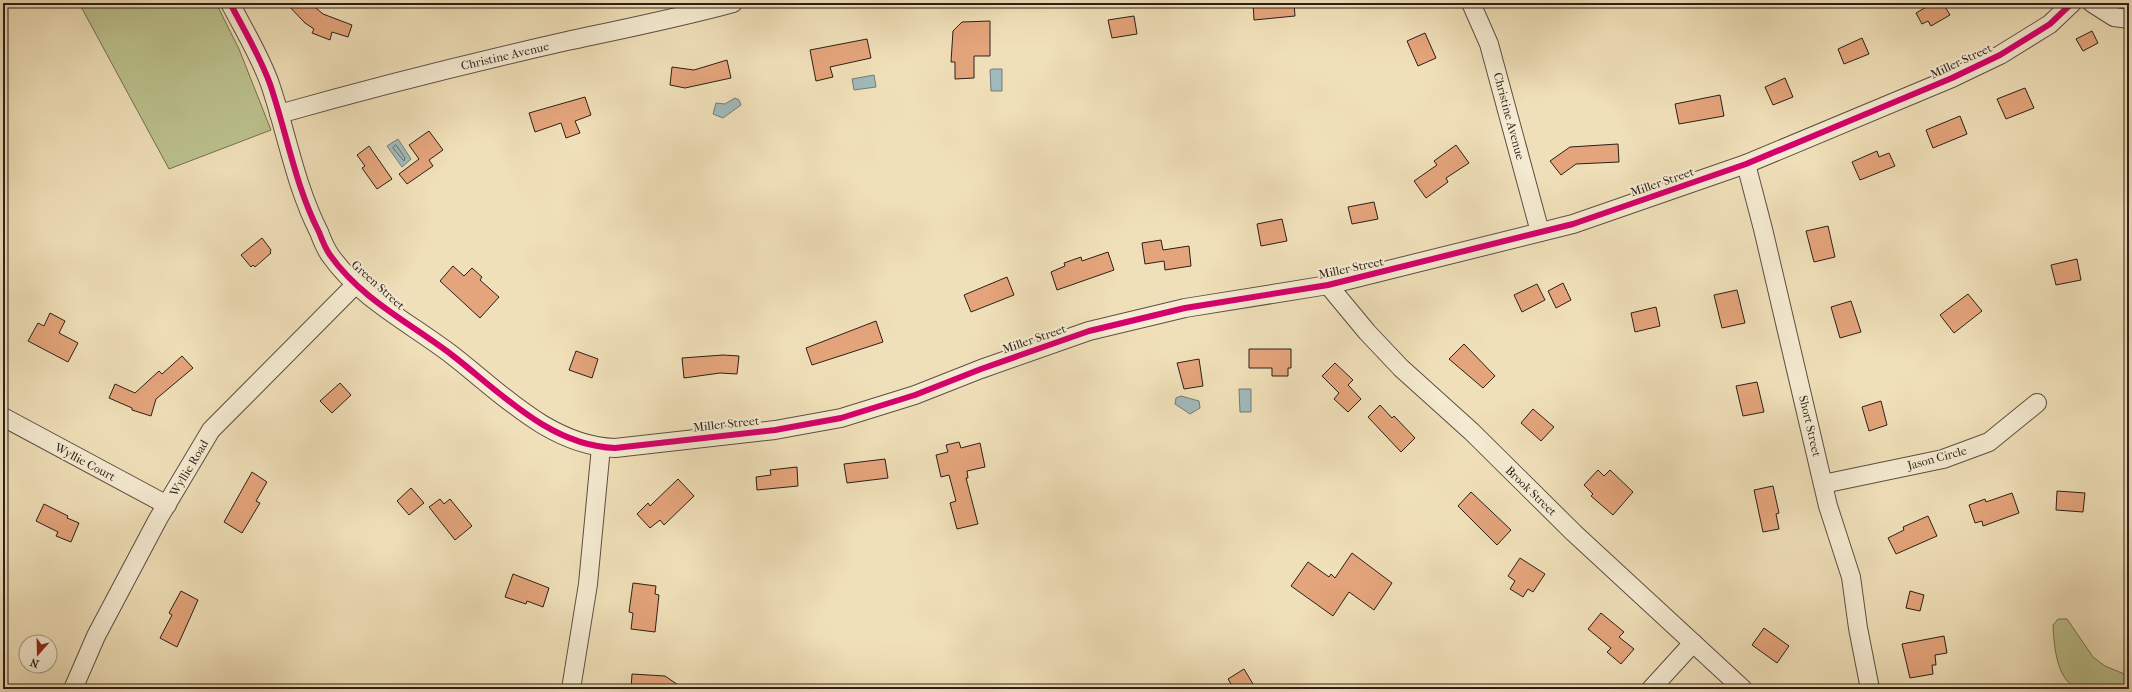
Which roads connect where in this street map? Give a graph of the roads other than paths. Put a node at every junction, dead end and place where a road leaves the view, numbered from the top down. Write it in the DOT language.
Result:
graph roads {
  1 [pos="230,3"];
  2 [pos="733,3"];
  3 [pos="1471,3"];
  4 [pos="2072,3"];
  5 [pos="2092,3"];
  6 [pos="2129,19"];
  7 [pos="279,114"];
  8 [pos="1746,164"];
  9 [pos="1540,232"];
  10 [pos="356,284"];
  11 [pos="1328,285"];
  12 [pos="2037,403"];
  13 [pos="3,417"];
  14 [pos="601,447"];
  15 [pos="1823,484"];
  16 [pos="167,505"];
  17 [pos="1693,643"];
  18 [pos="73,689"];
  19 [pos="571,689"];
  20 [pos="1651,689"];
  21 [pos="1743,689"];
  22 [pos="1870,689"];
  1 -- 7 [label="street, Green Street"];
  2 -- 7 [label="street, Christine Avenue"];
  3 -- 9 [label="street, Christine Avenue"];
  4 -- 8 [label="street, Miller Street"];
  5 -- 6 [label="street"];
  7 -- 10 [label="street, Green Street"];
  8 -- 9 [label="street, Miller Street"];
  8 -- 15 [label="street, Short Street"];
  9 -- 11 [label="street, Miller Street"];
  10 -- 14 [label="street, Green Street"];
  10 -- 16 [label="street, Wyllie Road"];
  11 -- 14 [label="street, Miller Street"];
  11 -- 17 [label="street, Brook Street"];
  12 -- 15 [label="street, Jason Circle"];
  13 -- 16 [label="street, Wyllie Court"];
  14 -- 19 [label="street"];
  15 -- 22 [label="street, Short Street"];
  16 -- 18 [label="street, Wyllie Road"];
  17 -- 20 [label="street"];
  17 -- 21 [label="street, Brook Street"];
}
